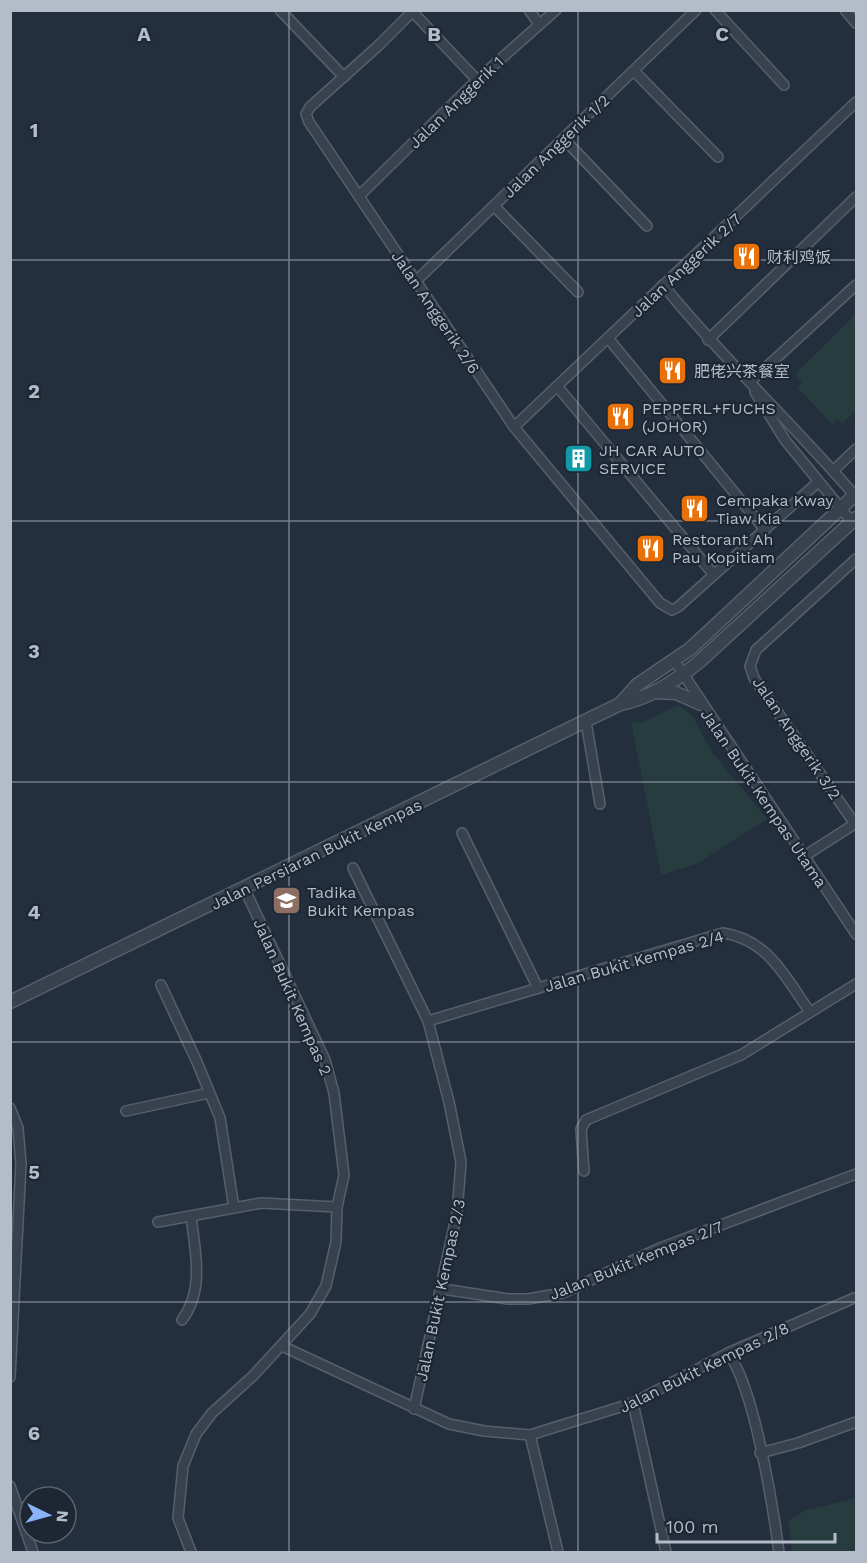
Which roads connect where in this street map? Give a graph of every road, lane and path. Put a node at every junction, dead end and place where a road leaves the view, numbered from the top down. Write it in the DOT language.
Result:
graph roads {
  1 [pos="280,10"];
  2 [pos="529,10"];
  3 [pos="555,10"];
  4 [pos="696,10"];
  5 [pos="715,10"];
  6 [pos="845,10"];
  7 [pos="412,11"];
  8 [pos="856,23"];
  9 [pos="539,24"];
  10 [pos="634,71"];
  11 [pos="345,77"];
  12 [pos="477,80"];
  13 [pos="784,85"];
  14 [pos="856,102"];
  15 [pos="564,138"];
  16 [pos="718,157"];
  17 [pos="359,196"];
  18 [pos="856,198"];
  19 [pos="494,206"];
  20 [pos="647,226"];
  21 [pos="416,282"];
  22 [pos="663,285"];
  23 [pos="856,285"];
  24 [pos="578,292"];
  25 [pos="608,338"];
  26 [pos="708,340"];
  27 [pos="750,382"];
  28 [pos="557,386"];
  29 [pos="514,427"];
  30 [pos="856,449"];
  31 [pos="833,471"];
  32 [pos="818,483"];
  33 [pos="856,496"];
  34 [pos="841,509"];
  35 [pos="854,520"];
  36 [pos="765,530"];
  37 [pos="855,563"];
  38 [pos="714,575"];
  39 [pos="674,660"];
  40 [pos="683,675"];
  41 [pos="652,692"];
  42 [pos="620,704"];
  43 [pos="701,704"];
  44 [pos="586,722"];
  45 [pos="600,804"];
  46 [pos="856,823"];
  47 [pos="462,832"];
  48 [pos="804,857"];
  49 [pos="353,868"];
  50 [pos="245,890"];
  51 [pos="856,934"];
  52 [pos="856,984"];
  53 [pos="161,986"];
  54 [pos="538,988"];
  55 [pos="10,1002"];
  56 [pos="810,1012"];
  57 [pos="428,1021"];
  58 [pos="209,1093"];
  59 [pos="10,1108"];
  60 [pos="126,1111"];
  61 [pos="20,1142"];
  62 [pos="10,1146"];
  63 [pos="584,1171"];
  64 [pos="856,1174"];
  65 [pos="337,1207"];
  66 [pos="234,1208"];
  67 [pos="191,1216"];
  68 [pos="158,1222"];
  69 [pos="442,1289"];
  70 [pos="854,1298"];
  71 [pos="182,1320"];
  72 [pos="282,1346"];
  73 [pos="728,1353"];
  74 [pos="10,1377"];
  75 [pos="633,1403"];
  76 [pos="414,1409"];
  77 [pos="856,1422"];
  78 [pos="530,1435"];
  79 [pos="760,1453"];
  80 [pos="10,1486"];
  81 [pos="33,1552"];
  82 [pos="191,1552"];
  83 [pos="558,1552"];
  84 [pos="666,1552"];
  85 [pos="779,1552"];
  1 -- 11 [label="street"];
  2 -- 9 [label="street"];
  3 -- 9 [label="street, Jalan Anggerik 1"];
  4 -- 10 [label="street, Jalan Anggerik 1/2"];
  5 -- 13 [label="street"];
  6 -- 8 [label="street"];
  7 -- 11 [label="street"];
  7 -- 12 [label="street"];
  9 -- 12 [label="street, Jalan Anggerik 1"];
  10 -- 15 [label="street, Jalan Anggerik 1/2"];
  10 -- 16 [label="street"];
  11 -- 17 [label="street, Jalan Anggerik 2/6"];
  12 -- 17 [label="street, Jalan Anggerik 1"];
  14 -- 22 [label="street, Jalan Anggerik 2/7"];
  15 -- 19 [label="street, Jalan Anggerik 1/2"];
  15 -- 20 [label="street"];
  17 -- 21 [label="street, Jalan Anggerik 2/6"];
  18 -- 26 [label="street"];
  19 -- 21 [label="street, Jalan Anggerik 1/2"];
  19 -- 24 [label="street"];
  21 -- 29 [label="street, Jalan Anggerik 2/6"];
  22 -- 25 [label="street, Jalan Anggerik 2/7"];
  22 -- 26 [label="street"];
  23 -- 27 [label="street"];
  25 -- 28 [label="street, Jalan Anggerik 2/7"];
  25 -- 36 [label="street"];
  26 -- 27 [label="street"];
  27 -- 31 [label="street"];
  27 -- 32 [label="street"];
  28 -- 29 [label="street, Jalan Anggerik 2/7"];
  28 -- 38 [label="street"];
  29 -- 38 [label="street, Jalan Anggerik 2/6"];
  30 -- 31 [label="street"];
  31 -- 33 [label="street"];
  32 -- 34 [label="street"];
  32 -- 36 [label="street"];
  33 -- 34 [label="street, Jalan Persiaran Bukit Kempas"];
  34 -- 35 [label="street"];
  34 -- 39 [label="street, Jalan Persiaran Bukit Kempas"];
  35 -- 40 [label="street, Jalan Persiaran Bukit Kempas"];
  36 -- 38 [label="street"];
  37 -- 46 [label="street, Jalan Anggerik 3/2"];
  39 -- 40 [label="street, Jalan Bukit Kempas Utama"];
  39 -- 42 [label="street, Jalan Persiaran Bukit Kempas"];
  40 -- 41 [label="street, Jalan Persiaran Bukit Kempas"];
  40 -- 43 [label="street, Jalan Bukit Kempas Utama"];
  41 -- 42 [label="street, Jalan Persiaran Bukit Kempas"];
  41 -- 43 [label="street"];
  42 -- 44 [label="street, Jalan Persiaran Bukit Kempas"];
  43 -- 48 [label="street, Jalan Bukit Kempas Utama"];
  44 -- 45 [label="street"];
  44 -- 50 [label="street, Jalan Persiaran Bukit Kempas"];
  46 -- 48 [label="street"];
  47 -- 54 [label="street"];
  48 -- 51 [label="street, Jalan Bukit Kempas Utama"];
  49 -- 57 [label="street, Jalan Bukit Kempas 2/3"];
  50 -- 55 [label="street, Jalan Persiaran Bukit Kempas"];
  50 -- 65 [label="street, Jalan Bukit Kempas 2"];
  52 -- 56 [label="street"];
  53 -- 58 [label="street"];
  54 -- 56 [label="street, Jalan Bukit Kempas 2/4"];
  54 -- 57 [label="street, Jalan Bukit Kempas 2/4"];
  56 -- 63 [label="street"];
  57 -- 69 [label="street, Jalan Bukit Kempas 2/3"];
  58 -- 60 [label="street"];
  58 -- 66 [label="street"];
  59 -- 61 [label="street"];
  61 -- 62 [label="street"];
  61 -- 74 [label="street"];
  64 -- 69 [label="street, Jalan Bukit Kempas 2/7"];
  65 -- 66 [label="street"];
  65 -- 72 [label="street, Jalan Bukit Kempas 2"];
  66 -- 67 [label="street"];
  67 -- 68 [label="street"];
  67 -- 71 [label="street"];
  69 -- 76 [label="street, Jalan Bukit Kempas 2/3"];
  70 -- 73 [label="street, Jalan Bukit Kempas 2/8"];
  72 -- 76 [label="street, Jalan Bukit Kempas 2/8"];
  72 -- 82 [label="street, Jalan Bukit Kempas 2"];
  73 -- 75 [label="street, Jalan Bukit Kempas 2/8"];
  73 -- 79 [label="street"];
  75 -- 78 [label="street, Jalan Bukit Kempas 2/8"];
  75 -- 84 [label="street"];
  76 -- 78 [label="street, Jalan Bukit Kempas 2/8"];
  77 -- 79 [label="street"];
  78 -- 83 [label="street"];
  79 -- 85 [label="street"];
  80 -- 81 [label="street"];
}
